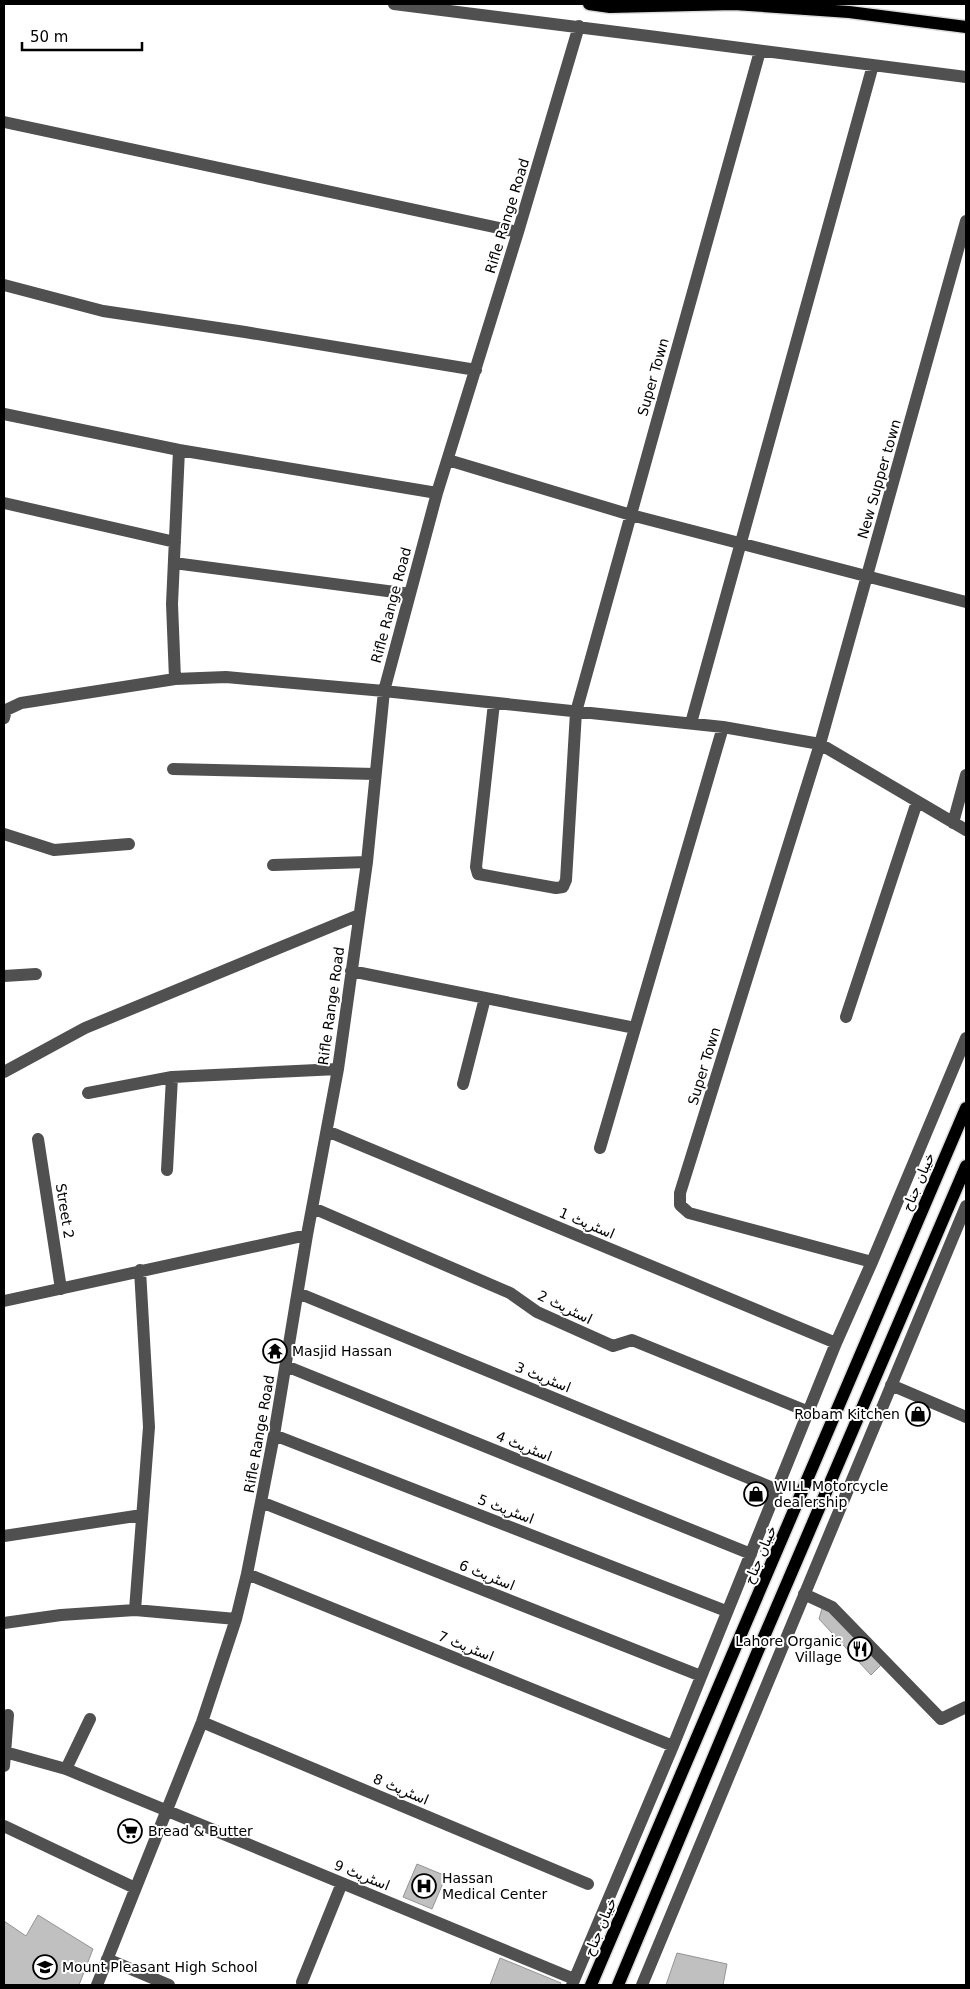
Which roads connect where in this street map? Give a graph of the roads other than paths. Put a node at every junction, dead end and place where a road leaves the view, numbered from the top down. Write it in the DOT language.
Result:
graph roads {
  1 [pos="394,4"];
  2 [pos="589,4"];
  3 [pos="732,4"];
  4 [pos="579,26"];
  5 [pos="966,27"];
  6 [pos="760,51"];
  7 [pos="873,65"];
  8 [pos="966,77"];
  9 [pos="4,122"];
  10 [pos="966,221"];
  11 [pos="518,232"];
  12 [pos="4,285"];
  13 [pos="476,370"];
  14 [pos="4,414"];
  15 [pos="180,450"];
  16 [pos="448,460"];
  17 [pos="437,493"];
  18 [pos="4,503"];
  19 [pos="631,515"];
  20 [pos="175,542"];
  21 [pos="741,544"];
  22 [pos="174,562"];
  23 [pos="867,576"];
  24 [pos="410,594"];
  25 [pos="966,602"];
  26 [pos="175,679"];
  27 [pos="384,690"];
  28 [pos="494,703"];
  29 [pos="576,712"];
  30 [pos="4,718"];
  31 [pos="691,723"];
  32 [pos="722,727"];
  33 [pos="820,744"];
  34 [pos="173,769"];
  35 [pos="375,774"];
  36 [pos="966,775"];
  37 [pos="917,802"];
  38 [pos="953,823"];
  39 [pos="966,830"];
  40 [pos="4,834"];
  41 [pos="128,844"];
  42 [pos="368,862"];
  43 [pos="273,865"];
  44 [pos="359,915"];
  45 [pos="351,971"];
  46 [pos="36,974"];
  47 [pos="4,976"];
  48 [pos="485,998"];
  49 [pos="846,1018"];
  50 [pos="635,1028"];
  51 [pos="966,1038"];
  52 [pos="338,1069"];
  53 [pos="4,1072"];
  54 [pos="172,1077"];
  55 [pos="463,1084"];
  56 [pos="88,1093"];
  57 [pos="966,1108"];
  58 [pos="327,1131"];
  59 [pos="38,1139"];
  60 [pos="600,1148"];
  61 [pos="966,1166"];
  62 [pos="167,1170"];
  63 [pos="966,1206"];
  64 [pos="313,1208"];
  65 [pos="963,1220"];
  66 [pos="307,1235"];
  67 [pos="872,1262"];
  68 [pos="140,1270"];
  69 [pos="62,1289"];
  70 [pos="298,1292"];
  71 [pos="4,1301"];
  72 [pos="836,1343"];
  73 [pos="286,1366"];
  74 [pos="891,1385"];
  75 [pos="809,1412"];
  76 [pos="966,1417"];
  77 [pos="274,1435"];
  78 [pos="778,1490"];
  79 [pos="261,1502"];
  80 [pos="142,1516"];
  81 [pos="4,1536"];
  82 [pos="751,1554"];
  83 [pos="247,1574"];
  84 [pos="804,1594"];
  85 [pos="135,1610"];
  86 [pos="726,1611"];
  87 [pos="236,1619"];
  88 [pos="4,1624"];
  89 [pos="701,1676"];
  90 [pos="966,1707"];
  91 [pos="8,1715"];
  92 [pos="90,1719"];
  93 [pos="202,1722"];
  94 [pos="673,1746"];
  95 [pos="5,1752"];
  96 [pos="4,1766"];
  97 [pos="66,1769"];
  98 [pos="166,1812"];
  99 [pos="4,1826"];
  100 [pos="342,1882"];
  101 [pos="588,1884"];
  102 [pos="135,1888"];
  103 [pos="107,1959"];
  104 [pos="302,1982"];
  105 [pos="573,1982"];
  106 [pos="97,1985"];
  107 [pos="169,1985"];
  108 [pos="591,1985"];
  109 [pos="618,1985"];
  110 [pos="642,1985"];
  1 -- 4 [label="street"];
  2 -- 3 [label="main road"];
  3 -- 5 [label="main road"];
  4 -- 6 [label="street"];
  4 -- 11 [label="street, Rifle Range Road"];
  6 -- 7 [label="street"];
  6 -- 19 [label="street, Super Town"];
  7 -- 8 [label="street"];
  7 -- 21 [label="street"];
  9 -- 11 [label="street"];
  10 -- 23 [label="street, New Supper town"];
  11 -- 13 [label="street, Rifle Range Road"];
  12 -- 13 [label="street"];
  13 -- 16 [label="street, Rifle Range Road"];
  14 -- 15 [label="street"];
  15 -- 17 [label="street"];
  15 -- 20 [label="street"];
  16 -- 17 [label="street, Rifle Range Road"];
  16 -- 19 [label="street"];
  17 -- 24 [label="street, Rifle Range Road"];
  18 -- 20 [label="street"];
  19 -- 21 [label="street"];
  19 -- 29 [label="street, Super Town"];
  20 -- 22 [label="street"];
  21 -- 23 [label="street"];
  21 -- 31 [label="street"];
  22 -- 24 [label="street"];
  22 -- 26 [label="street"];
  23 -- 25 [label="street"];
  23 -- 33 [label="street, New Supper town"];
  24 -- 27 [label="street, Rifle Range Road"];
  26 -- 27 [label="street"];
  26 -- 30 [label="street"];
  27 -- 28 [label="street"];
  27 -- 35 [label="street, Rifle Range Road"];
  28 -- 29 [label="street"];
  28 -- 29 [label="street, Super Town"];
  29 -- 31 [label="street"];
  31 -- 32 [label="street"];
  32 -- 33 [label="street"];
  32 -- 50 [label="street"];
  33 -- 37 [label="street"];
  33 -- 67 [label="street, Super Town"];
  34 -- 35 [label="street"];
  35 -- 42 [label="street, Rifle Range Road"];
  36 -- 38 [label="street"];
  37 -- 38 [label="street"];
  37 -- 49 [label="street"];
  38 -- 39 [label="street"];
  40 -- 41 [label="street"];
  42 -- 43 [label="street"];
  42 -- 44 [label="street, Rifle Range Road"];
  44 -- 45 [label="street, Rifle Range Road"];
  44 -- 53 [label="street"];
  45 -- 48 [label="street"];
  45 -- 52 [label="street, Rifle Range Road"];
  46 -- 47 [label="street"];
  48 -- 50 [label="street"];
  48 -- 55 [label="street"];
  50 -- 60 [label="street"];
  51 -- 67 [label="street"];
  52 -- 54 [label="street"];
  52 -- 58 [label="street, Rifle Range Road"];
  54 -- 56 [label="street"];
  54 -- 62 [label="street"];
  57 -- 108 [label="main road, خیبان جناح"];
  58 -- 64 [label="street, Rifle Range Road"];
  58 -- 72 [label="street, اسٹریٹ 1"];
  59 -- 69 [label="street, Street 2"];
  61 -- 109 [label="main road"];
  63 -- 65 [label="street"];
  64 -- 66 [label="street, Rifle Range Road"];
  64 -- 75 [label="street, اسٹریٹ 2"];
  65 -- 74 [label="street"];
  66 -- 68 [label="street"];
  66 -- 70 [label="street, Rifle Range Road"];
  67 -- 72 [label="street"];
  68 -- 69 [label="street"];
  68 -- 80 [label="street"];
  69 -- 71 [label="street"];
  70 -- 73 [label="street, Rifle Range Road"];
  70 -- 78 [label="street, اسٹریٹ 3"];
  72 -- 75 [label="street"];
  73 -- 77 [label="street, Rifle Range Road"];
  73 -- 82 [label="street, اسٹریٹ 4"];
  74 -- 76 [label="street"];
  74 -- 84 [label="street"];
  75 -- 78 [label="street"];
  77 -- 79 [label="street, Rifle Range Road"];
  77 -- 86 [label="street, اسٹریٹ 5"];
  78 -- 82 [label="street"];
  79 -- 83 [label="street, Rifle Range Road"];
  79 -- 89 [label="street, اسٹریٹ 6"];
  80 -- 81 [label="street"];
  80 -- 85 [label="street"];
  82 -- 86 [label="street"];
  83 -- 87 [label="street, Rifle Range Road"];
  83 -- 94 [label="street, اسٹریٹ 7"];
  84 -- 90 [label="street"];
  84 -- 110 [label="street"];
  85 -- 87 [label="street"];
  85 -- 88 [label="street"];
  86 -- 89 [label="street"];
  87 -- 93 [label="street, Rifle Range Road"];
  89 -- 94 [label="street"];
  91 -- 95 [label="street"];
  92 -- 97 [label="street"];
  93 -- 98 [label="street, Rifle Range Road"];
  93 -- 101 [label="street, اسٹریٹ 8"];
  94 -- 105 [label="street"];
  95 -- 96 [label="street"];
  95 -- 97 [label="street, اسٹریٹ 9"];
  97 -- 98 [label="street, اسٹریٹ 9"];
  98 -- 100 [label="street, اسٹریٹ 9"];
  98 -- 102 [label="street, Rifle Range Road"];
  99 -- 102 [label="street"];
  100 -- 104 [label="street"];
  100 -- 105 [label="street, اسٹریٹ 9"];
  102 -- 103 [label="street, Rifle Range Road"];
  103 -- 106 [label="street, Rifle Range Road"];
  103 -- 107 [label="street"];
}
